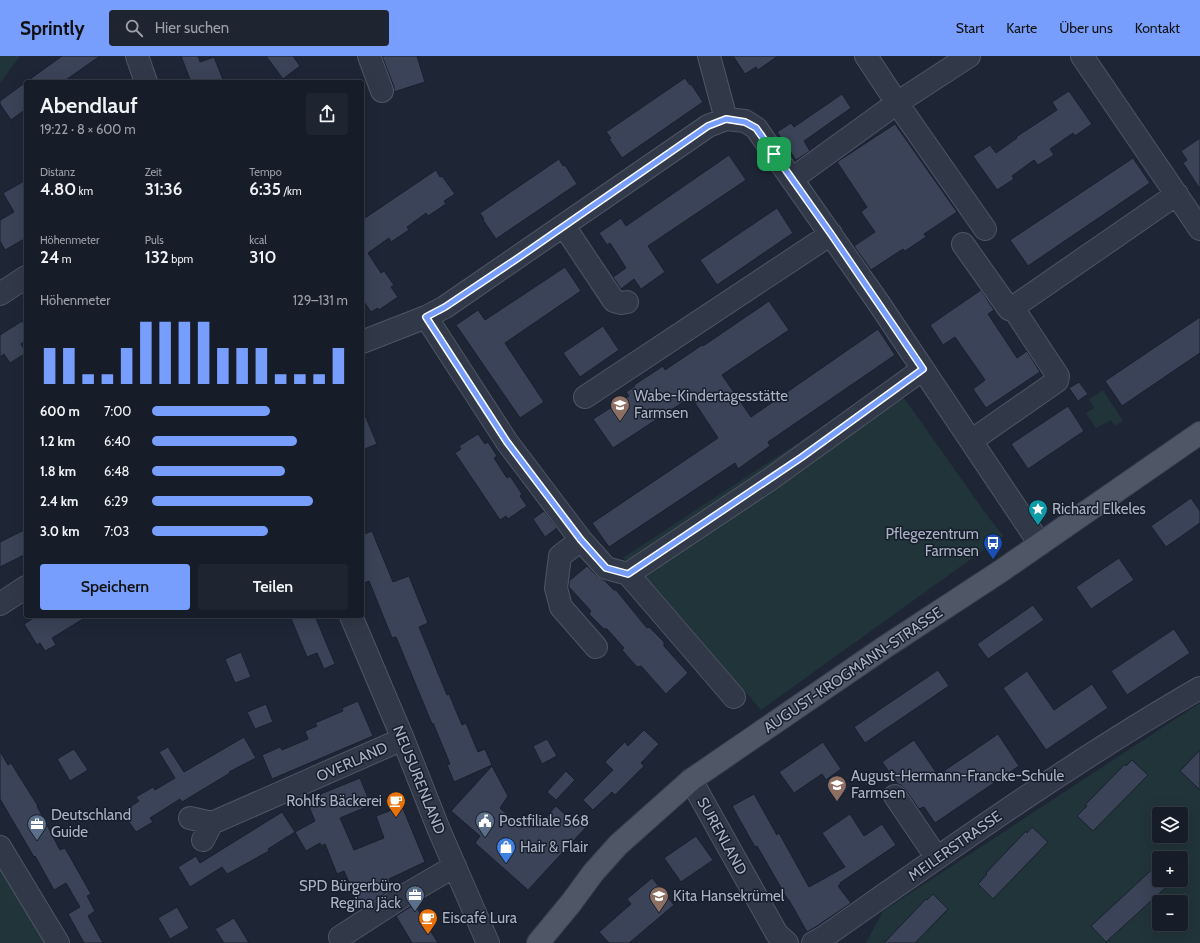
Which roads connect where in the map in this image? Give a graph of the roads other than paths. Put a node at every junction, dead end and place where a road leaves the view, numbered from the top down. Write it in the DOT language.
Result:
graph roads {
  1 [pos="137,56"];
  2 [pos="369,56"];
  3 [pos="709,56"];
  4 [pos="866,56"];
  5 [pos="969,56"];
  6 [pos="1082,56"];
  7 [pos="145,80"];
  8 [pos="382,91"];
  9 [pos="897,103"];
  10 [pos="726,119"];
  11 [pos="792,179"];
  12 [pos="1177,194"];
  13 [pos="564,226"];
  14 [pos="985,229"];
  15 [pos="1200,229"];
  16 [pos="831,234"];
  17 [pos="963,244"];
  18 [pos="24,277"];
  19 [pos="0,294"];
  20 [pos="627,302"];
  21 [pos="1014,311"];
  22 [pos="426,317"];
  23 [pos="364,341"];
  24 [pos="923,369"];
  25 [pos="586,397"];
  26 [pos="1200,433"];
  27 [pos="971,441"];
  28 [pos="581,540"];
  29 [pos="1040,544"];
  30 [pos="628,574"];
  31 [pos="24,588"];
  32 [pos="0,604"];
  33 [pos="352,618"];
  34 [pos="596,647"];
  35 [pos="1200,688"];
  36 [pos="734,697"];
  37 [pos="403,739"];
  38 [pos="691,780"];
  39 [pos="895,796"];
  40 [pos="190,818"];
  41 [pos="0,847"];
  42 [pos="937,858"];
  43 [pos="455,866"];
  44 [pos="340,937"];
  45 [pos="782,938"];
  46 [pos="822,941"];
  47 [pos="58,943"];
  48 [pos="488,943"];
  49 [pos="538,943"];
  1 -- 7 [label="street"];
  2 -- 8 [label="street"];
  3 -- 10 [label="street"];
  4 -- 9 [label="street"];
  5 -- 9 [label="street"];
  6 -- 12 [label="street"];
  9 -- 11 [label="street"];
  9 -- 14 [label="street"];
  10 -- 11 [label="street"];
  10 -- 13 [label="street"];
  11 -- 16 [label="street"];
  12 -- 15 [label="street"];
  12 -- 21 [label="street"];
  13 -- 20 [label="street"];
  13 -- 22 [label="street"];
  16 -- 24 [label="street"];
  16 -- 25 [label="street"];
  17 -- 21 [label="street"];
  18 -- 19 [label="street"];
  21 -- 27 [label="street"];
  22 -- 23 [label="street"];
  22 -- 28 [label="street"];
  24 -- 27 [label="street"];
  24 -- 30 [label="street"];
  26 -- 29 [label="main road, AUGUST-KROGMANN-STRASSE"];
  27 -- 29 [label="street"];
  28 -- 30 [label="street"];
  28 -- 34 [label="street"];
  29 -- 38 [label="main road, AUGUST-KROGMANN-STRASSE"];
  30 -- 36 [label="street"];
  31 -- 32 [label="street"];
  33 -- 37 [label="street, NEUSURENLAND"];
  35 -- 42 [label="street, MEILERSTRASSE"];
  37 -- 40 [label="street, OVERLAND"];
  37 -- 43 [label="street, NEUSURENLAND"];
  38 -- 45 [label="street, SURENLAND"];
  38 -- 49 [label="main road, AUGUST-KROGMANN-STRASSE"];
  39 -- 42 [label="street"];
  41 -- 47 [label="street"];
  42 -- 46 [label="street, MEILERSTRASSE"];
  43 -- 44 [label="street"];
  43 -- 48 [label="street, NEUSURENLAND"];
}
